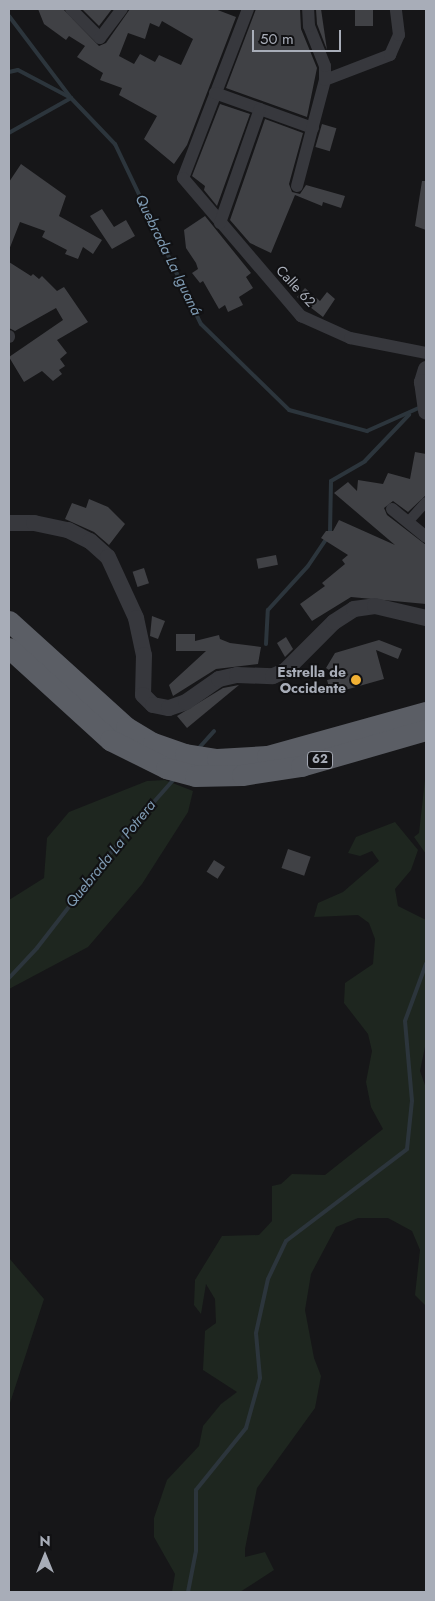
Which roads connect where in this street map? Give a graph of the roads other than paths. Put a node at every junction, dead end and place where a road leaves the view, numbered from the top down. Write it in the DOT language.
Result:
graph roads {
  1 [pos="71,9"];
  2 [pos="122,9"];
  3 [pos="248,9"];
  4 [pos="308,9"];
  5 [pos="396,9"];
  6 [pos="325,80"];
  7 [pos="215,94"];
  8 [pos="260,109"];
  9 [pos="313,128"];
  10 [pos="298,186"];
  11 [pos="220,223"];
  12 [pos="426,353"];
  13 [pos="426,369"];
  14 [pos="426,412"];
  15 [pos="426,502"];
  16 [pos="392,509"];
  17 [pos="408,522"];
  18 [pos="9,523"];
  19 [pos="426,537"];
  20 [pos="426,618"];
  21 [pos="9,621"];
  22 [pos="9,648"];
  23 [pos="426,712"];
  24 [pos="426,730"];
  25 [pos="134,744"];
  26 [pos="214,768"];
  1 -- 2 [label="street"];
  3 -- 7 [label="street"];
  4 -- 6 [label="street"];
  5 -- 6 [label="street"];
  6 -- 9 [label="street"];
  7 -- 8 [label="street"];
  7 -- 11 [label="street, Calle 62"];
  8 -- 9 [label="street"];
  8 -- 11 [label="street"];
  9 -- 10 [label="street"];
  11 -- 12 [label="street, Calle 62"];
  13 -- 14 [label="street"];
  15 -- 17 [label="street"];
  16 -- 17 [label="street"];
  17 -- 19 [label="street"];
  18 -- 20 [label="street"];
  21 -- 25 [label="highway, 62"];
  22 -- 25 [label="highway, 62"];
  23 -- 26 [label="highway, 62"];
  24 -- 26 [label="highway, 62"];
  25 -- 26 [label="highway, 62"];
}
